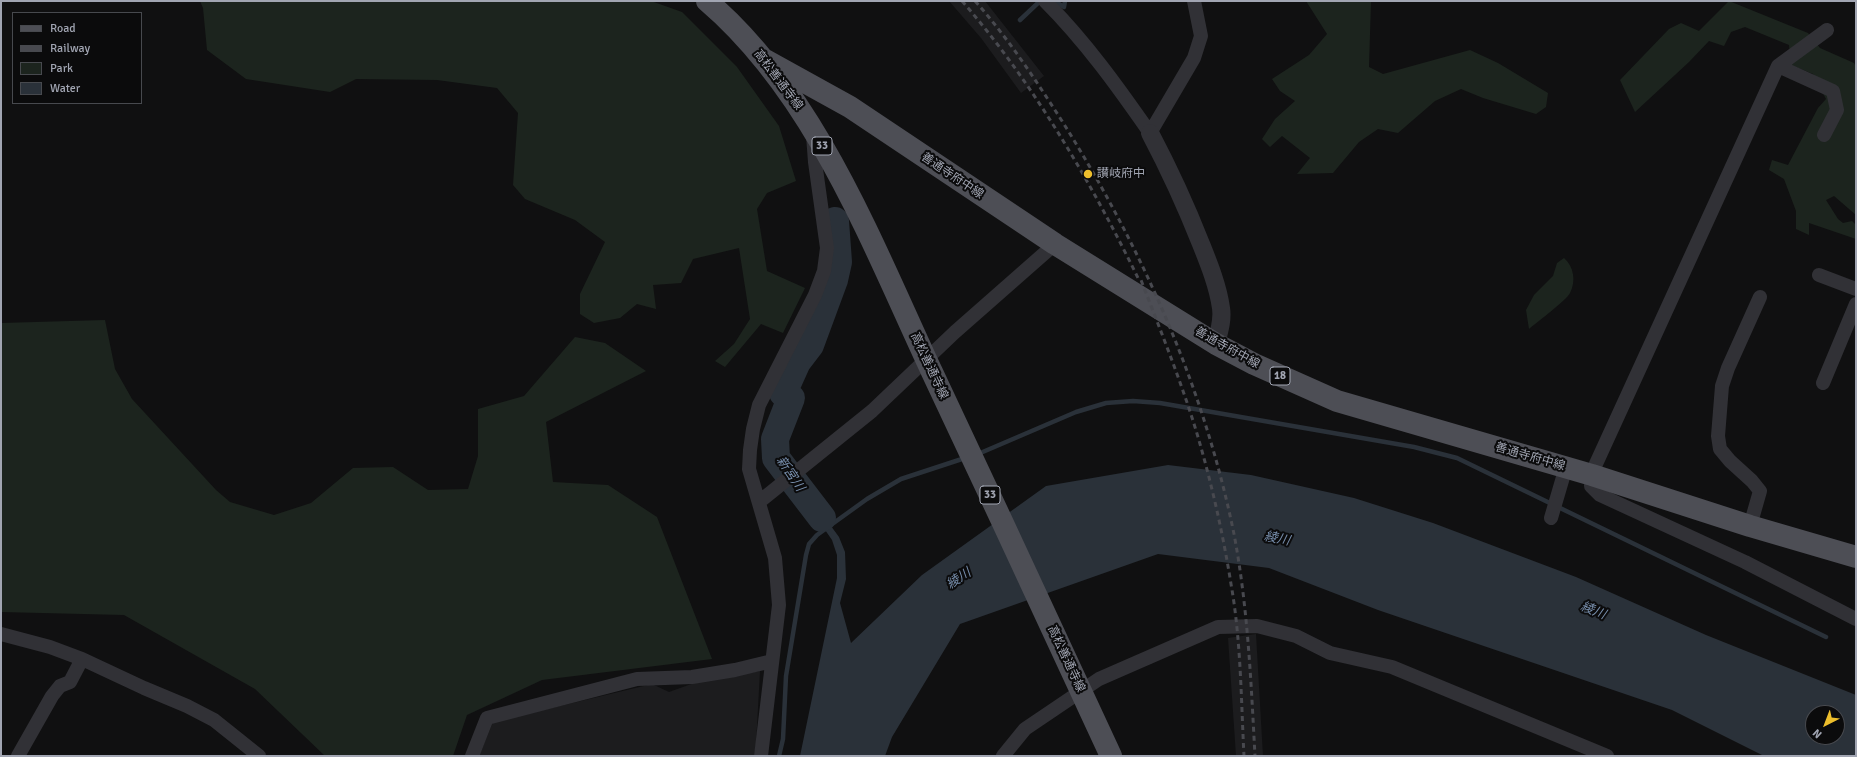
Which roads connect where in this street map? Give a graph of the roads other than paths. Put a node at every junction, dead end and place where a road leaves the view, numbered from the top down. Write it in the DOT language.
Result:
graph roads {
  1 [pos="707,1"];
  2 [pos="1045,1"];
  3 [pos="1194,1"];
  4 [pos="1828,30"];
  5 [pos="765,60"];
  6 [pos="1778,66"];
  7 [pos="839,101"];
  8 [pos="813,129"];
  9 [pos="1150,133"];
  10 [pos="1824,135"];
  11 [pos="1055,244"];
  12 [pos="1819,275"];
  13 [pos="1856,289"];
  14 [pos="1760,296"];
  15 [pos="1856,304"];
  16 [pos="1216,344"];
  17 [pos="1823,383"];
  18 [pos="1566,468"];
  19 [pos="1592,475"];
  20 [pos="759,502"];
  21 [pos="1552,513"];
  22 [pos="1750,526"];
  23 [pos="1856,557"];
  24 [pos="1856,619"];
  25 [pos="1,634"];
  26 [pos="82,659"];
  27 [pos="772,661"];
  28 [pos="1078,685"];
  29 [pos="18,756"];
  30 [pos="259,756"];
  31 [pos="472,756"];
  32 [pos="761,756"];
  33 [pos="1003,756"];
  34 [pos="1111,756"];
  35 [pos="1606,756"];
  1 -- 5 [label="main road, 高松善通寺線 / 33"];
  2 -- 9 [label="street"];
  3 -- 9 [label="street"];
  4 -- 6 [label="street"];
  5 -- 7 [label="main road, 善通寺府中線 / 18"];
  5 -- 8 [label="main road, 高松善通寺線 / 33"];
  6 -- 10 [label="street"];
  6 -- 19 [label="street"];
  7 -- 8 [label="main road"];
  7 -- 11 [label="main road, 善通寺府中線 / 18"];
  8 -- 20 [label="street"];
  8 -- 28 [label="main road, 高松善通寺線 / 33"];
  9 -- 16 [label="street"];
  11 -- 16 [label="main road, 善通寺府中線 / 18"];
  11 -- 20 [label="street"];
  12 -- 13 [label="street"];
  14 -- 22 [label="street"];
  15 -- 17 [label="street"];
  16 -- 18 [label="main road, 善通寺府中線 / 18"];
  18 -- 19 [label="main road, 善通寺府中線 / 18"];
  18 -- 21 [label="street"];
  19 -- 22 [label="main road, 善通寺府中線 / 18"];
  19 -- 24 [label="street"];
  20 -- 27 [label="street"];
  22 -- 23 [label="main road, 善通寺府中線 / 18"];
  25 -- 26 [label="street"];
  26 -- 29 [label="street"];
  26 -- 30 [label="street"];
  27 -- 31 [label="street"];
  27 -- 32 [label="street"];
  28 -- 33 [label="street"];
  28 -- 34 [label="main road, 高松善通寺線 / 33"];
  28 -- 35 [label="street"];
}
